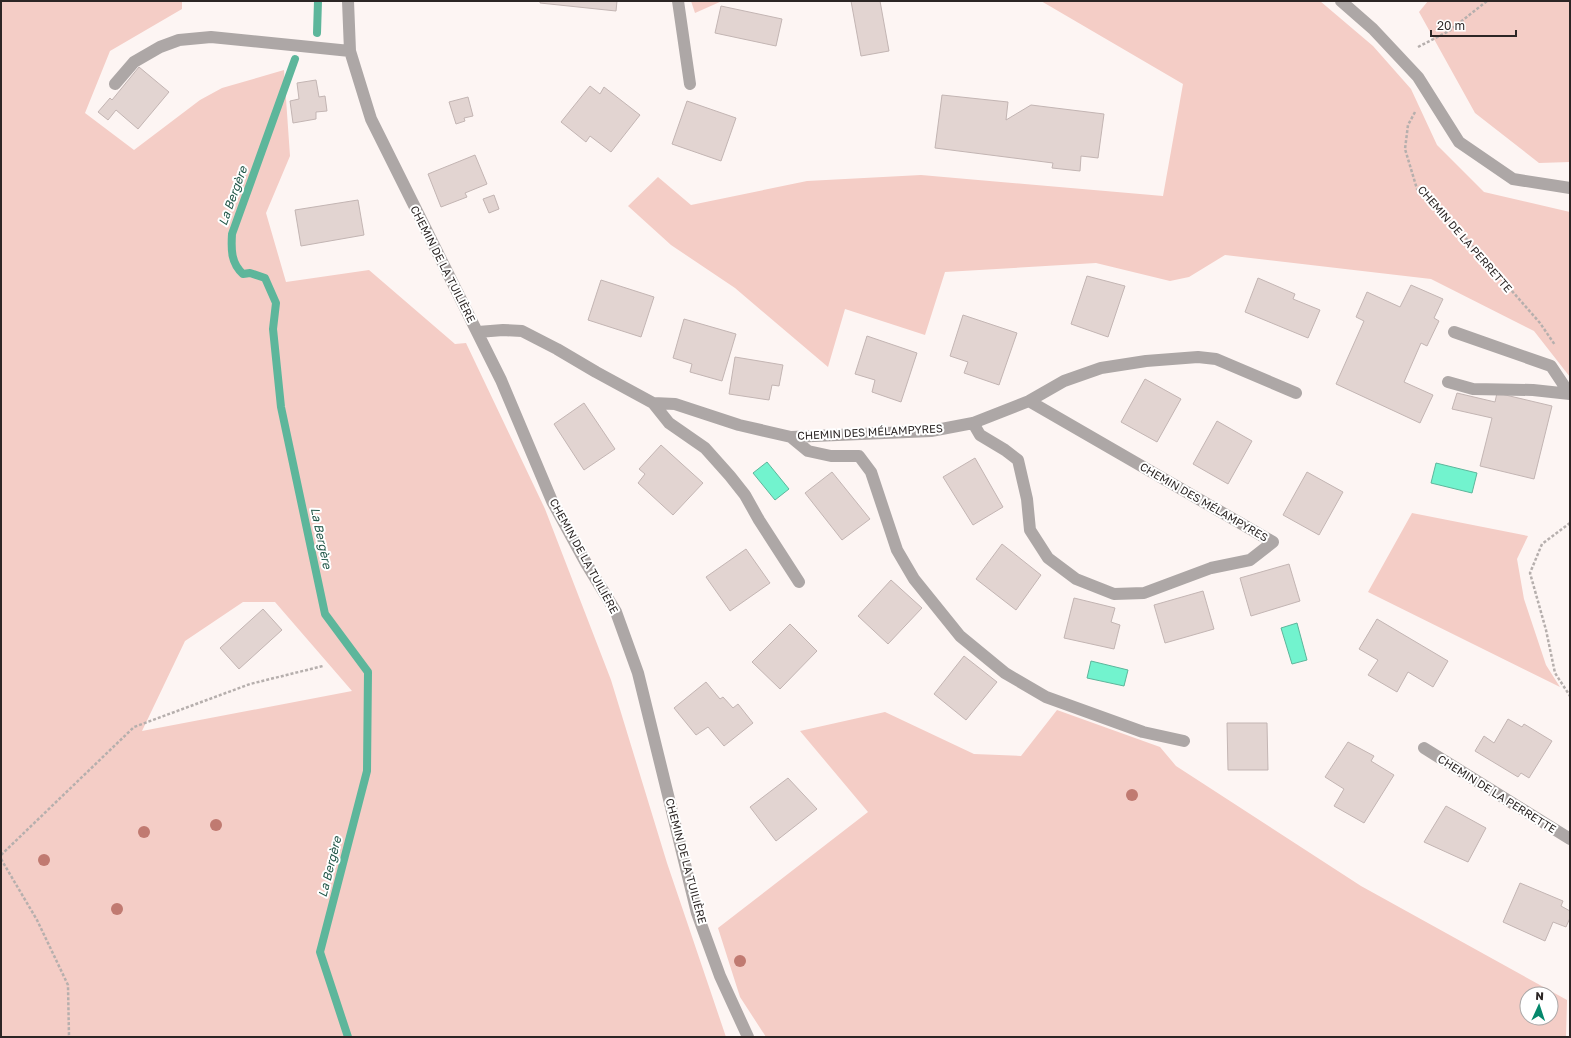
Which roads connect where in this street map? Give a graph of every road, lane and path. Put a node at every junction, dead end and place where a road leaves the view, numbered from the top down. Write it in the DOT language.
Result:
graph roads {
  1 [pos="348,1"];
  2 [pos="678,1"];
  3 [pos="1341,1"];
  4 [pos="1487,1"];
  5 [pos="350,51"];
  6 [pos="1399,57"];
  7 [pos="115,84"];
  8 [pos="690,84"];
  9 [pos="1426,90"];
  10 [pos="1570,188"];
  11 [pos="478,332"];
  12 [pos="1454,332"];
  13 [pos="1559,350"];
  14 [pos="1448,382"];
  15 [pos="1296,393"];
  16 [pos="1569,394"];
  17 [pos="1029,401"];
  18 [pos="653,403"];
  19 [pos="973,423"];
  20 [pos="791,437"];
  21 [pos="1570,523"];
  22 [pos="799,582"];
  23 [pos="323,666"];
  24 [pos="1570,696"];
  25 [pos="1184,741"];
  26 [pos="1424,748"];
  27 [pos="1570,839"];
  28 [pos="1,855"];
  29 [pos="1,860"];
  30 [pos="69,1037"];
  31 [pos="748,1037"];
  1 -- 5 [label="street, CHEMIN DE LA TUILIÈRE"];
  2 -- 8 [label="street"];
  3 -- 6 [label="street"];
  4 -- 6 [label="path"];
  5 -- 7 [label="street"];
  5 -- 11 [label="street, CHEMIN DE LA TUILIÈRE"];
  6 -- 9 [label="street"];
  9 -- 10 [label="street"];
  9 -- 13 [label="path, CHEMIN DE LA PERRETTE"];
  11 -- 18 [label="street, CHEMIN DES MÉLAMPYRES"];
  11 -- 31 [label="street, CHEMIN DE LA TUILIÈRE"];
  12 -- 16 [label="street"];
  14 -- 16 [label="street"];
  15 -- 17 [label="street, CHEMIN DES MÉLAMPYRES"];
  17 -- 19 [label="street, CHEMIN DES MÉLAMPYRES"];
  17 -- 19 [label="street, CHEMIN DES MÉLAMPYRES"];
  18 -- 20 [label="street, CHEMIN DES MÉLAMPYRES"];
  18 -- 22 [label="street, CHEMIN DES MÉLAMPYRES"];
  19 -- 20 [label="street, CHEMIN DES MÉLAMPYRES"];
  20 -- 25 [label="street, CHEMIN DES MÉLAMPYRES"];
  21 -- 24 [label="path"];
  23 -- 28 [label="path"];
  26 -- 27 [label="street, CHEMIN DE LA PERRETTE"];
  29 -- 30 [label="path"];
}
